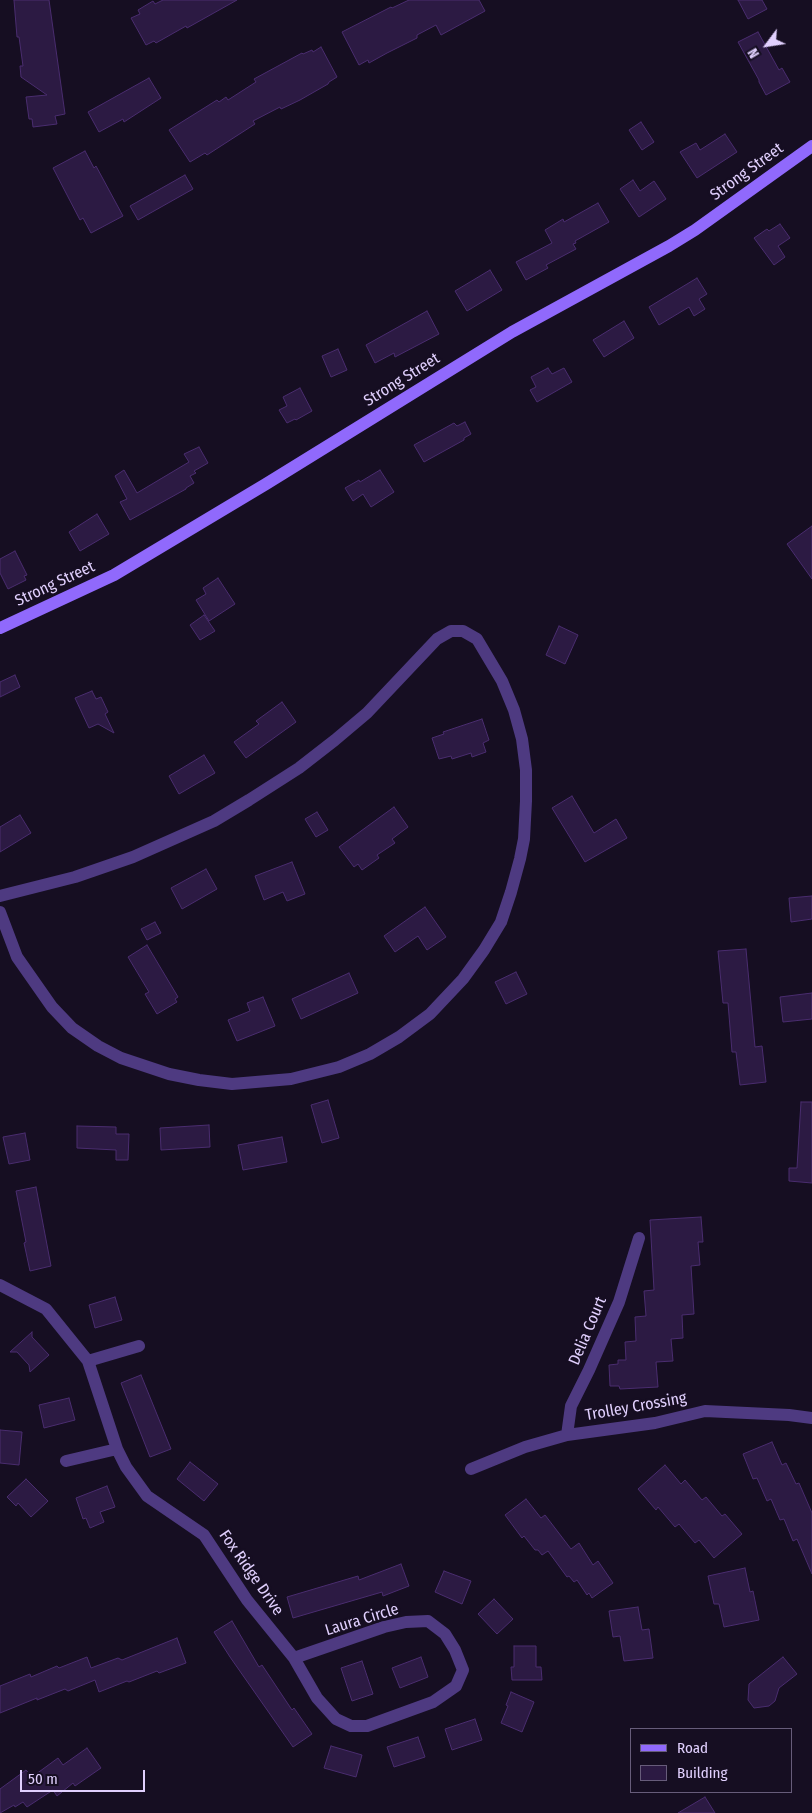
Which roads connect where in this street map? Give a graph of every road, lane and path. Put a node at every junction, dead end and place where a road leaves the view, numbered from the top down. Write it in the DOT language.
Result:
graph roads {
  1 [pos="812,146"];
  2 [pos="0,628"];
  3 [pos="0,896"];
  4 [pos="0,912"];
  5 [pos="639,1238"];
  6 [pos="0,1285"];
  7 [pos="139,1346"];
  8 [pos="88,1361"];
  9 [pos="812,1418"];
  10 [pos="567,1434"];
  11 [pos="117,1449"];
  12 [pos="66,1460"];
  13 [pos="471,1468"];
  14 [pos="294,1658"];
  15 [pos="351,1726"];
  1 -- 2 [label="street, Strong Street"];
  3 -- 4 [label="street"];
  5 -- 10 [label="street, Delia Court"];
  6 -- 8 [label="street, Fox Ridge Drive"];
  7 -- 8 [label="street"];
  8 -- 11 [label="street, Fox Ridge Drive"];
  9 -- 10 [label="street, Trolley Crossing"];
  10 -- 13 [label="street, Trolley Crossing"];
  11 -- 12 [label="street"];
  11 -- 14 [label="street, Fox Ridge Drive"];
  14 -- 15 [label="street, Fox Ridge Drive"];
  14 -- 15 [label="street, Laura Circle"];
}
